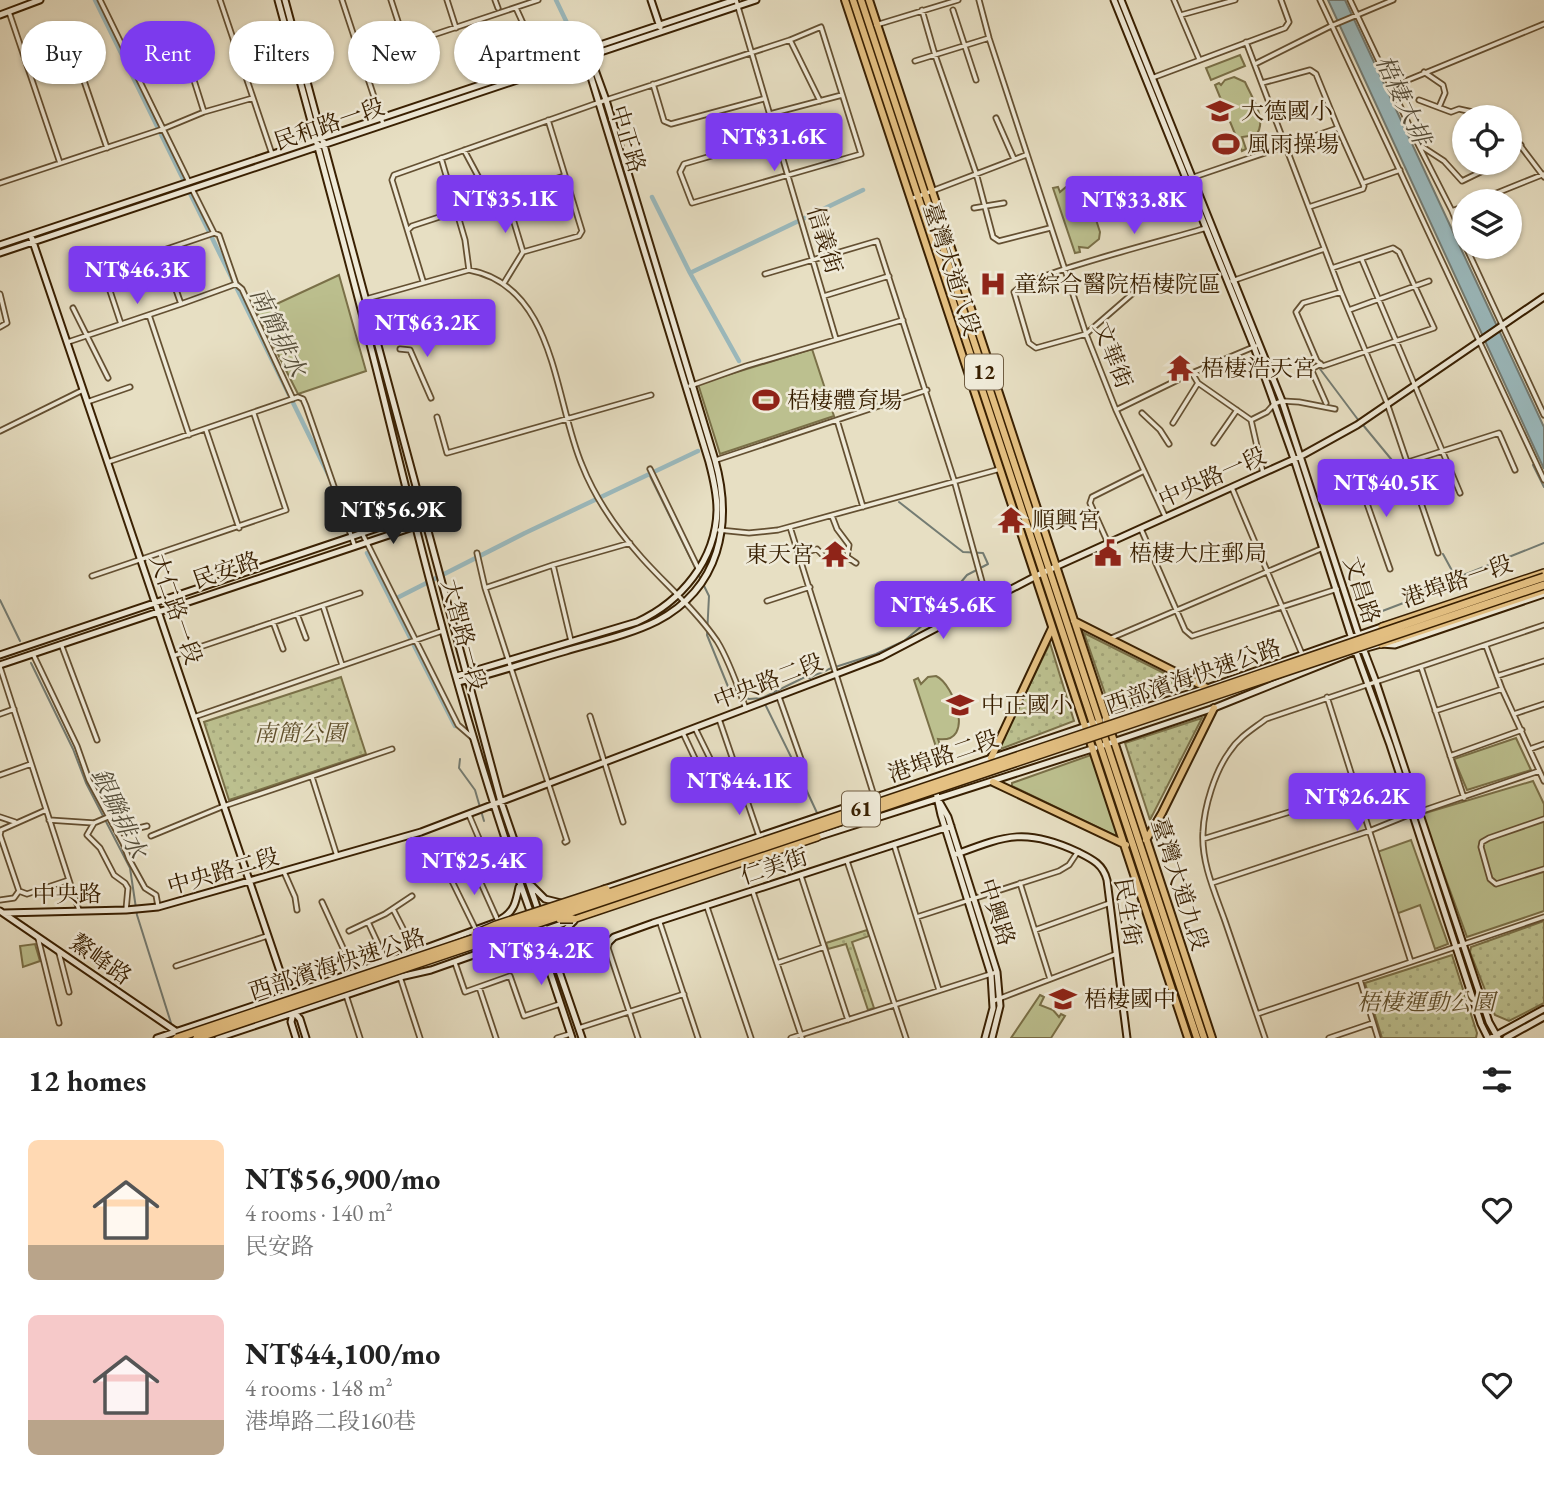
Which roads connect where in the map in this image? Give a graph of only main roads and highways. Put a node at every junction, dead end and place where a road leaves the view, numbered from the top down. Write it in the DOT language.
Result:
graph roads {
  1 [pos="845,0"];
  2 [pos="853,0"];
  3 [pos="861,0"];
  4 [pos="869,0"];
  5 [pos="866,28"];
  6 [pos="921,196"];
  7 [pos="1011,466"];
  8 [pos="1046,571"];
  9 [pos="1544,581"];
  10 [pos="1071,622"];
  11 [pos="1382,627"];
  12 [pos="1052,628"];
  13 [pos="1381,644"];
  14 [pos="1207,688"];
  15 [pos="1214,708"];
  16 [pos="1096,723"];
  17 [pos="1104,745"];
  18 [pos="991,758"];
  19 [pos="993,782"];
  20 [pos="802,824"];
  21 [pos="817,837"];
  22 [pos="1136,842"];
  23 [pos="435,955"];
  24 [pos="177,1036"];
  25 [pos="197,1038"];
  26 [pos="1188,1038"];
  27 [pos="1197,1038"];
  28 [pos="1205,1038"];
  29 [pos="1212,1038"];
  1 -- 5 [label="main road, 臺灣大道八段 / 12"];
  2 -- 5 [label="main road, 臺灣大道八段 / 12"];
  3 -- 5 [label="main road, 臺灣大道八段 / 12"];
  4 -- 5 [label="main road, 臺灣大道八段 / 12"];
  5 -- 6 [label="main road, 臺灣大道八段 / 12"];
  5 -- 6 [label="main road, 臺灣大道八段 / 12"];
  6 -- 7 [label="main road, 臺灣大道八段 / 12"];
  6 -- 7 [label="main road, 臺灣大道八段 / 12"];
  7 -- 8 [label="main road, 臺灣大道八段 / 12"];
  7 -- 8 [label="main road, 臺灣大道八段 / 12"];
  8 -- 10 [label="main road, 臺灣大道八段 / 12"];
  8 -- 12 [label="main road, 臺灣大道八段 / 12"];
  8 -- 16 [label="main road, 臺灣大道八段 / 12"];
  9 -- 11 [label="highway, bridge"];
  9 -- 13 [label="highway, bridge"];
  9 -- 23 [label="highway, 西部濱海快速公路 / 61, bridge"];
  10 -- 14 [label="main road"];
  10 -- 16 [label="main road, 臺灣大道八段 / 12"];
  12 -- 16 [label="main road, 臺灣大道八段 / 12"];
  12 -- 18 [label="main road"];
  15 -- 22 [label="main road"];
  16 -- 17 [label="main road, 臺灣大道八段 / 12"];
  16 -- 17 [label="main road, 臺灣大道八段 / 12"];
  17 -- 22 [label="main road, 臺灣大道九段 / 12"];
  17 -- 22 [label="main road, 臺灣大道九段 / 12"];
  19 -- 22 [label="main road"];
  20 -- 23 [label="highway, bridge"];
  21 -- 23 [label="highway, bridge"];
  22 -- 26 [label="main road, 臺灣大道九段 / 12"];
  22 -- 27 [label="main road, 臺灣大道九段 / 12"];
  22 -- 28 [label="main road, 臺灣大道九段 / 12"];
  22 -- 29 [label="main road, 臺灣大道九段 / 12"];
  23 -- 24 [label="highway, 西部濱海快速公路 / 61, bridge"];
  23 -- 25 [label="highway, 西部濱海快速公路 / 61, bridge"];
}
